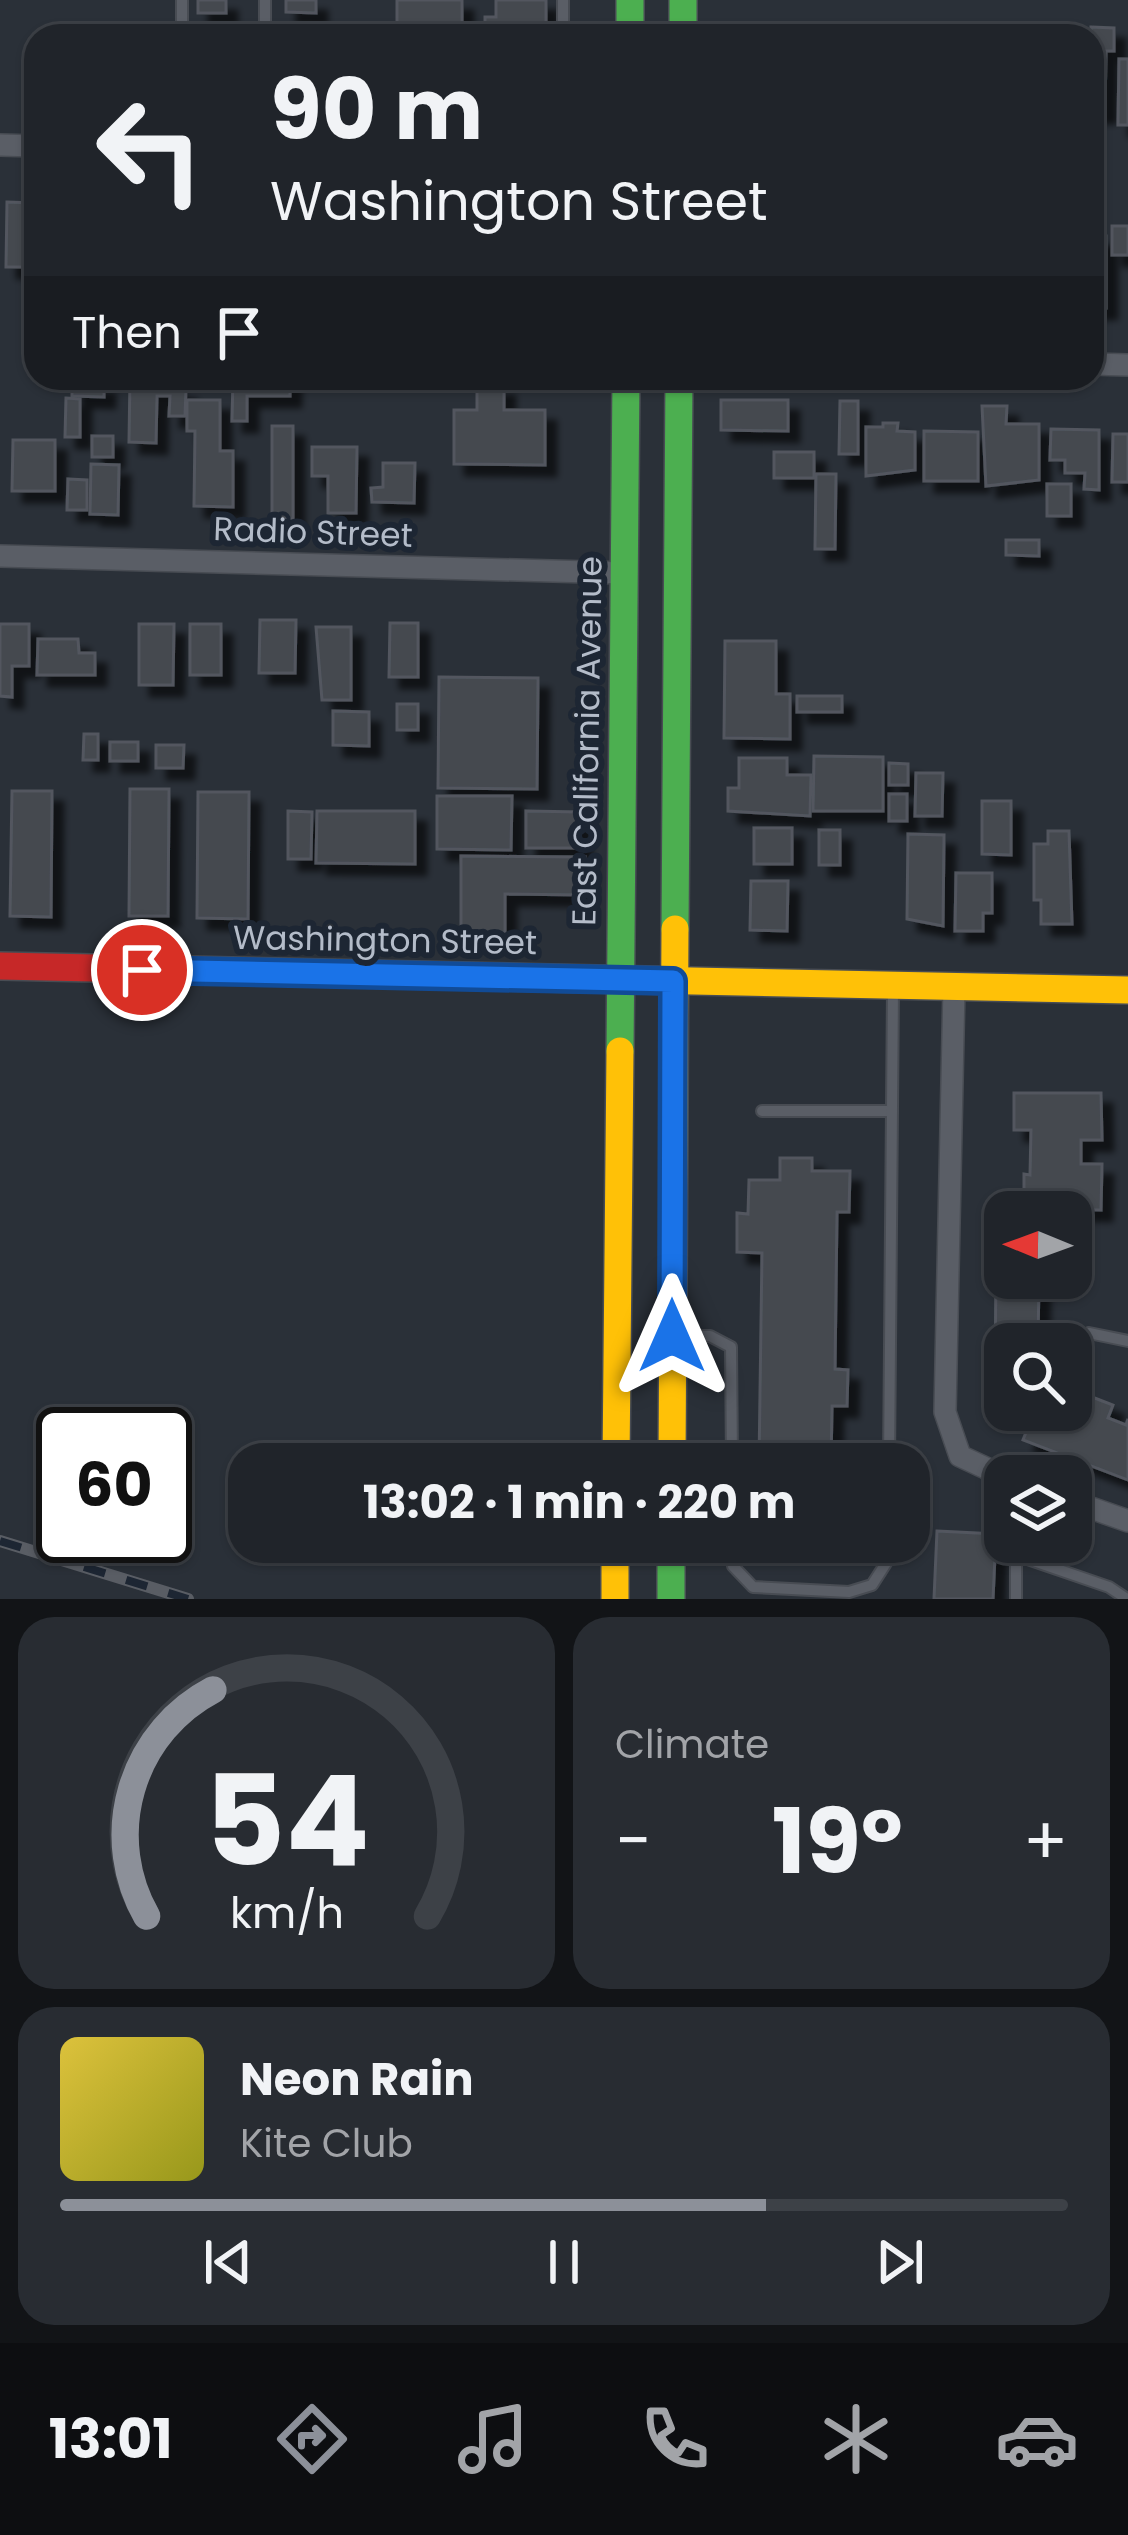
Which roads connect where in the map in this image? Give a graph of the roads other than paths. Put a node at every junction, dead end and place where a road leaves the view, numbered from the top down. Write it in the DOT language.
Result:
graph roads {
  1 [pos="626,390"];
  2 [pos="679,390"];
  3 [pos="0,556"];
  4 [pos="624,573"];
  5 [pos="0,966"];
  6 [pos="673,981"];
  7 [pos="621,982"];
  8 [pos="893,986"];
  9 [pos="954,987"];
  10 [pos="1128,990"];
  11 [pos="762,1111"];
  12 [pos="892,1111"];
  13 [pos="1092,1334"];
  14 [pos="672,1336"];
  15 [pos="1128,1341"];
  16 [pos="616,1443"];
  17 [pos="672,1443"];
  18 [pos="732,1443"];
  19 [pos="889,1443"];
  20 [pos="984,1467"];
  21 [pos="1092,1508"];
  22 [pos="1128,1520"];
  23 [pos="615,1563"];
  24 [pos="671,1563"];
  25 [pos="734,1563"];
  26 [pos="886,1563"];
  27 [pos="1016,1563"];
  28 [pos="1050,1563"];
  29 [pos="615,1599"];
  30 [pos="671,1599"];
  31 [pos="1016,1599"];
  32 [pos="1127,1599"];
  1 -- 4 [label="main road, East California Avenue"];
  2 -- 6 [label="main road"];
  3 -- 4 [label="street, Radio Street"];
  4 -- 7 [label="main road, East California Avenue"];
  5 -- 7 [label="main road, Washington Street"];
  6 -- 7 [label="main road, Washington Street"];
  6 -- 8 [label="main road, Washington Street"];
  6 -- 14 [label="main road"];
  7 -- 16 [label="main road, East California Avenue"];
  8 -- 9 [label="main road, Washington Street"];
  8 -- 12 [label="lane"];
  9 -- 10 [label="main road, Washington Street"];
  9 -- 20 [label="street"];
  11 -- 12 [label="lane"];
  12 -- 19 [label="lane"];
  13 -- 15 [label="lane"];
  14 -- 17 [label="main road"];
  14 -- 18 [label="lane"];
  21 -- 22 [label="street"];
  23 -- 29 [label="main road"];
  24 -- 30 [label="main road"];
  25 -- 26 [label="lane"];
  27 -- 31 [label="lane"];
  28 -- 32 [label="lane"];
}
